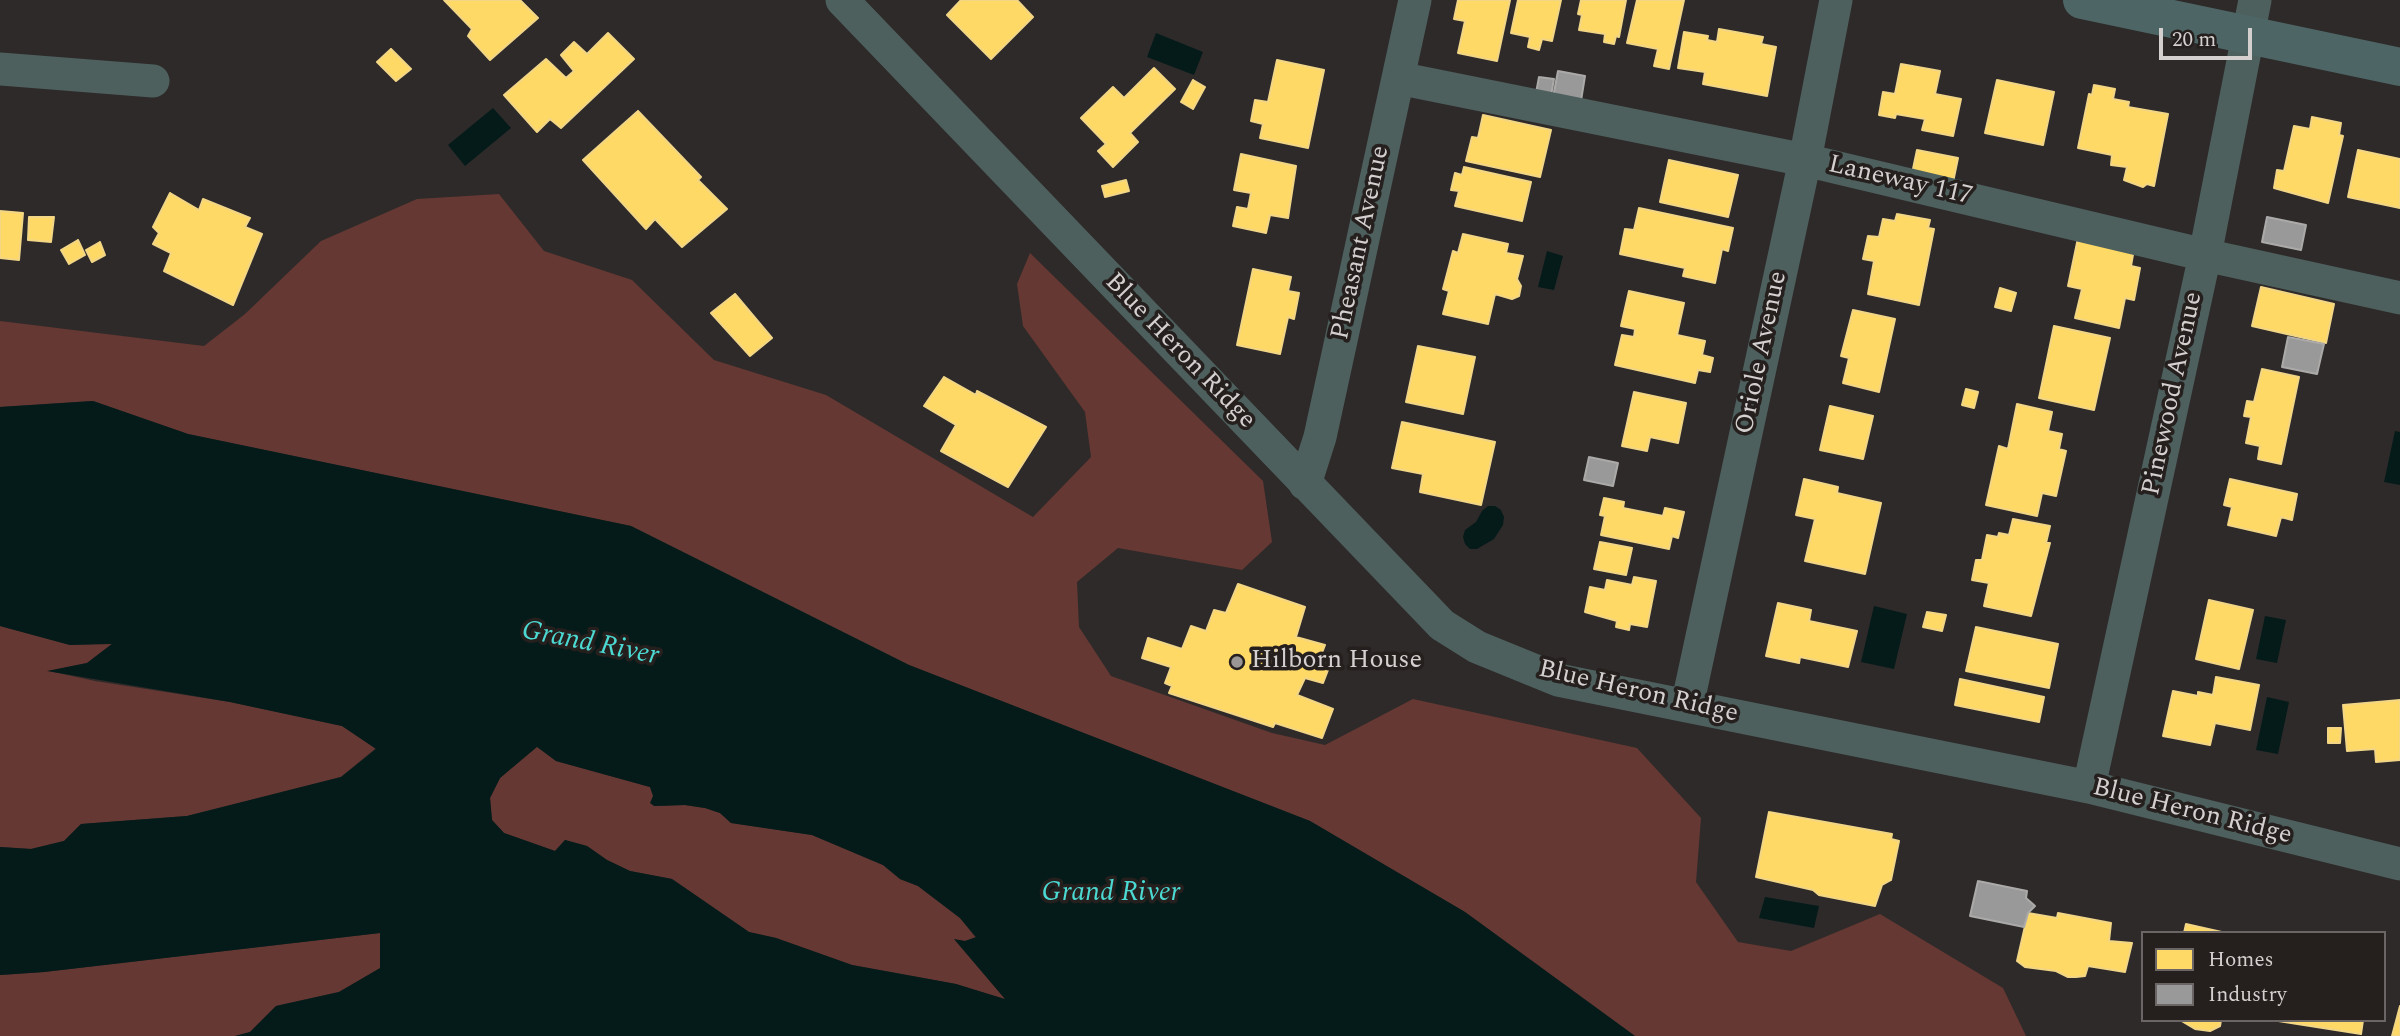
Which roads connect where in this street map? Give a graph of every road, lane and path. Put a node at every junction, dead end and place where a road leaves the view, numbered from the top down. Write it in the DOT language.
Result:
graph roads {
  1 [pos="842,0"];
  2 [pos="1415,0"];
  3 [pos="1836,0"];
  4 [pos="2082,0"];
  5 [pos="2251,18"];
  6 [pos="2400,67"];
  7 [pos="0,69"];
  8 [pos="1398,78"];
  9 [pos="153,81"];
  10 [pos="1805,160"];
  11 [pos="2205,255"];
  12 [pos="2400,298"];
  13 [pos="1305,484"];
  14 [pos="1687,705"];
  15 [pos="2089,787"];
  16 [pos="2400,864"];
  1 -- 13 [label="street, Blue Heron Ridge"];
  2 -- 8 [label="street, Pheasant Avenue"];
  3 -- 10 [label="street, Oriole Avenue"];
  4 -- 5 [label="main road"];
  5 -- 6 [label="main road"];
  5 -- 11 [label="street, Pinewood Avenue"];
  7 -- 9 [label="street"];
  8 -- 10 [label="street, Laneway 117"];
  8 -- 13 [label="street, Pheasant Avenue"];
  10 -- 11 [label="street, Laneway 117"];
  10 -- 14 [label="street, Oriole Avenue"];
  11 -- 12 [label="street, Laneway 117"];
  11 -- 15 [label="street, Pinewood Avenue"];
  13 -- 14 [label="street, Blue Heron Ridge"];
  14 -- 15 [label="street, Blue Heron Ridge"];
  15 -- 16 [label="street, Blue Heron Ridge"];
}
